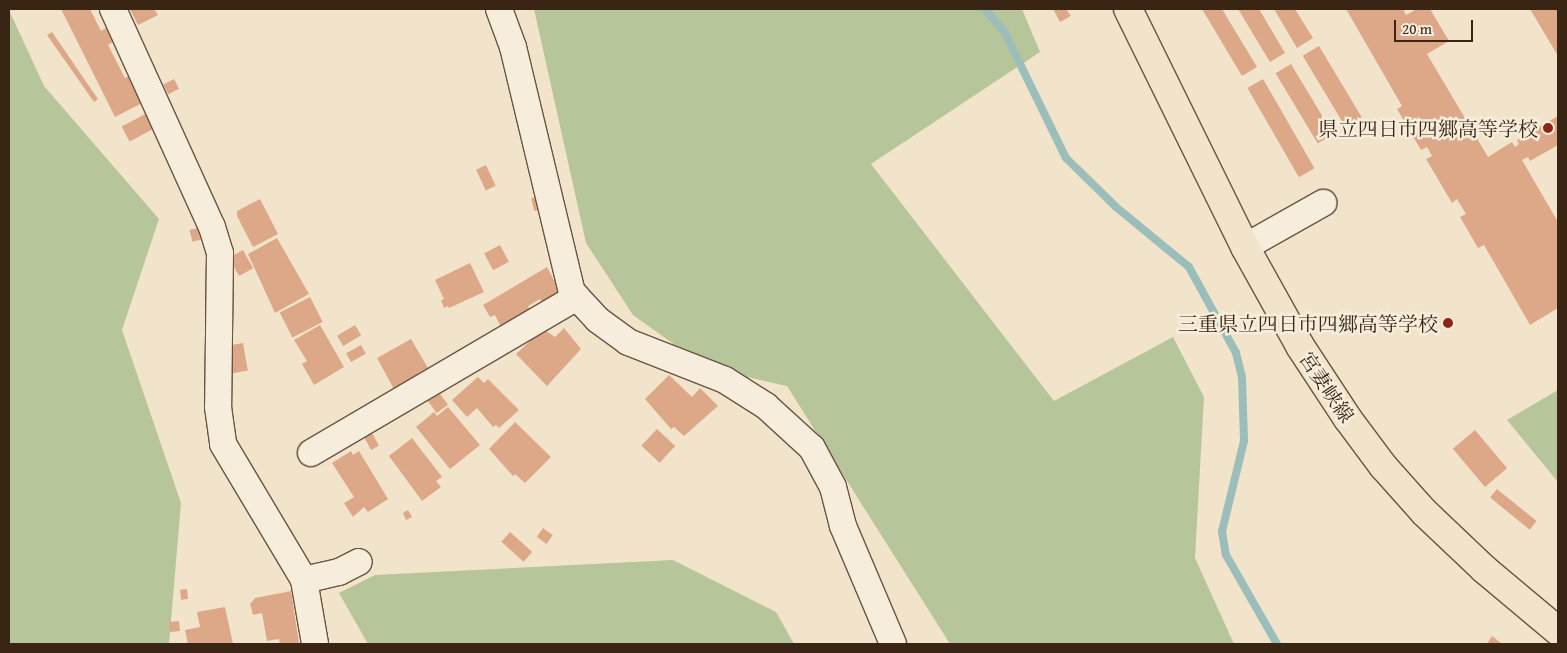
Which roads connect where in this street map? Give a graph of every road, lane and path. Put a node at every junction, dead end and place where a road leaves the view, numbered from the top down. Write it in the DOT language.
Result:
graph roads {
  1 [pos="113,9"];
  2 [pos="499,9"];
  3 [pos="1128,9"];
  4 [pos="1323,203"];
  5 [pos="1245,247"];
  6 [pos="577,297"];
  7 [pos="311,453"];
  8 [pos="359,562"];
  9 [pos="304,580"];
  10 [pos="1558,631"];
  11 [pos="315,644"];
  12 [pos="892,644"];
  1 -- 9 [label="street"];
  2 -- 6 [label="street"];
  3 -- 5 [label="main road, 宮妻峡線"];
  4 -- 5 [label="street"];
  5 -- 10 [label="main road, 宮妻峡線"];
  6 -- 7 [label="street"];
  6 -- 12 [label="street"];
  8 -- 9 [label="street"];
  9 -- 11 [label="street"];
}
